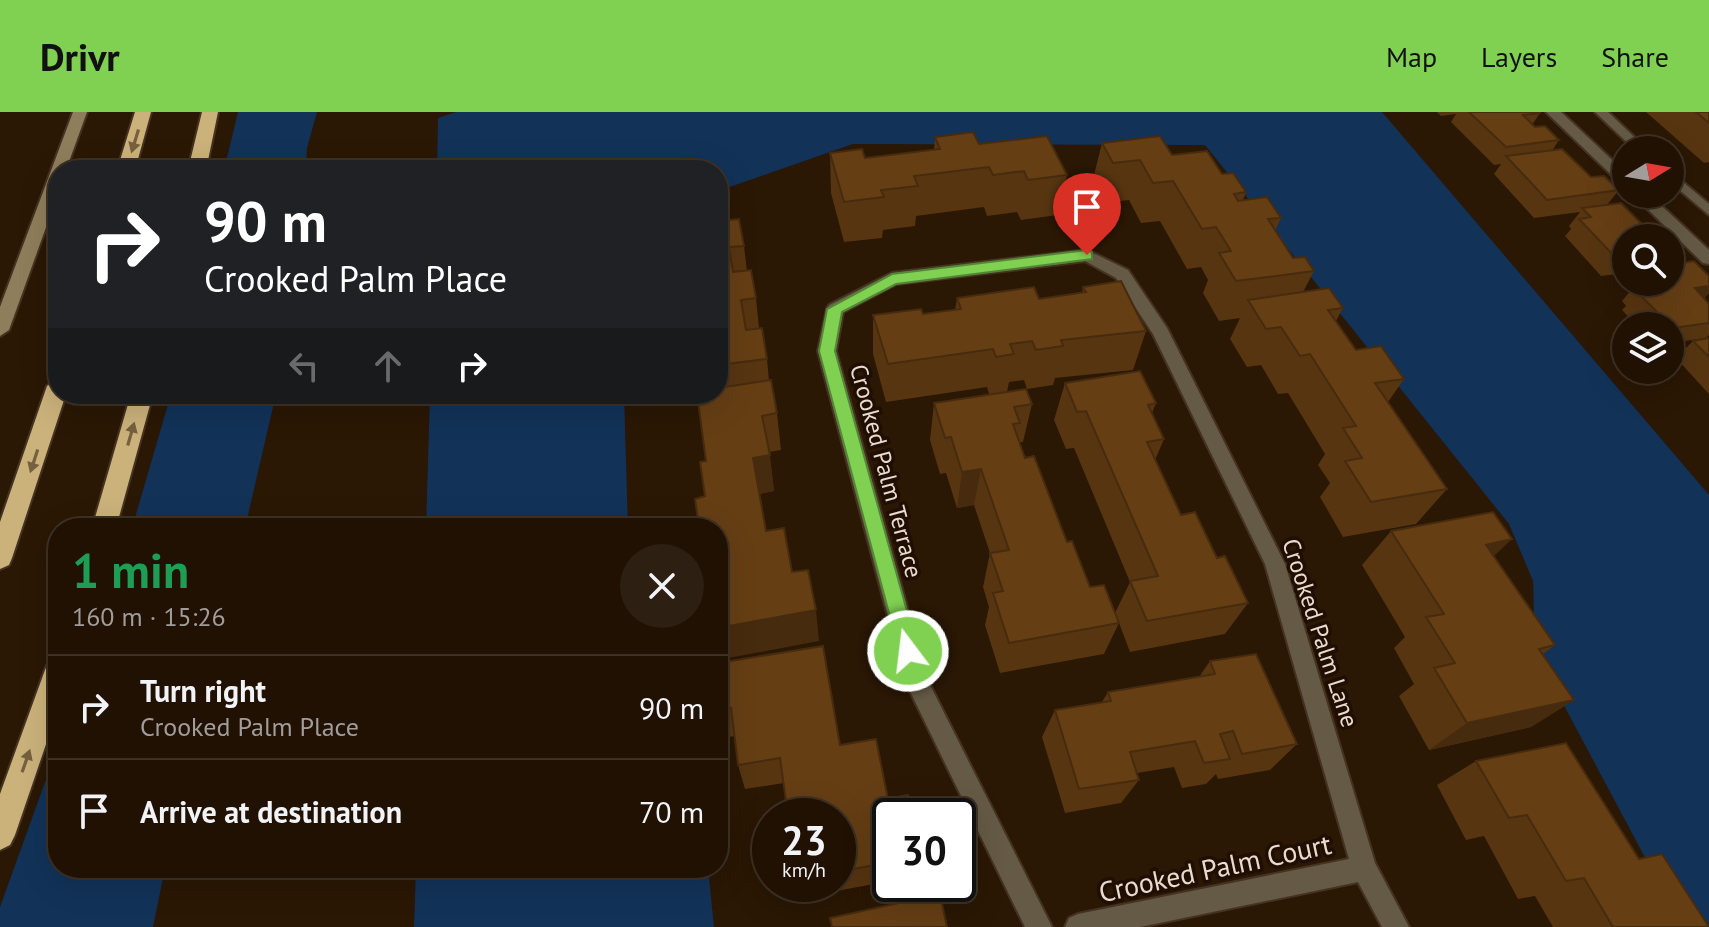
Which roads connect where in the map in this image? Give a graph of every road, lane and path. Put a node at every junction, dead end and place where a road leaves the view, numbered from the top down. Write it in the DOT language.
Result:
graph roads {
  1 [pos="80,112"];
  2 [pos="143,112"];
  3 [pos="210,112"];
  4 [pos="1553,112"];
  5 [pos="1601,112"];
  6 [pos="1627,136"];
  7 [pos="62,160"];
  8 [pos="129,160"];
  9 [pos="199,160"];
  10 [pos="1612,168"];
  11 [pos="1684,188"];
  12 [pos="48,198"];
  13 [pos="1655,208"];
  14 [pos="1709,211"];
  15 [pos="1087,255"];
  16 [pos="1709,259"];
  17 [pos="0,330"];
  18 [pos="52,404"];
  19 [pos="139,404"];
  20 [pos="107,518"];
  21 [pos="0,558"];
  22 [pos="48,698"];
  23 [pos="0,835"];
  24 [pos="1364,868"];
  25 [pos="1039,927"];
  26 [pos="1078,927"];
  27 [pos="1396,927"];
  1 -- 7 [label="street"];
  2 -- 8 [label="highway, one-way"];
  3 -- 9 [label="highway"];
  4 -- 10 [label="street"];
  5 -- 6 [label="lane"];
  11 -- 14 [label="lane"];
  12 -- 17 [label="street"];
  13 -- 16 [label="street"];
  15 -- 24 [label="street, Crooked Palm Lane"];
  15 -- 25 [label="street, Crooked Palm Terrace"];
  18 -- 21 [label="highway, one-way"];
  20 -- 19 [label="highway, one-way"];
  23 -- 22 [label="highway, one-way"];
  24 -- 26 [label="street, Crooked Palm Court"];
  24 -- 27 [label="street, Crooked Palm Lane"];
}
